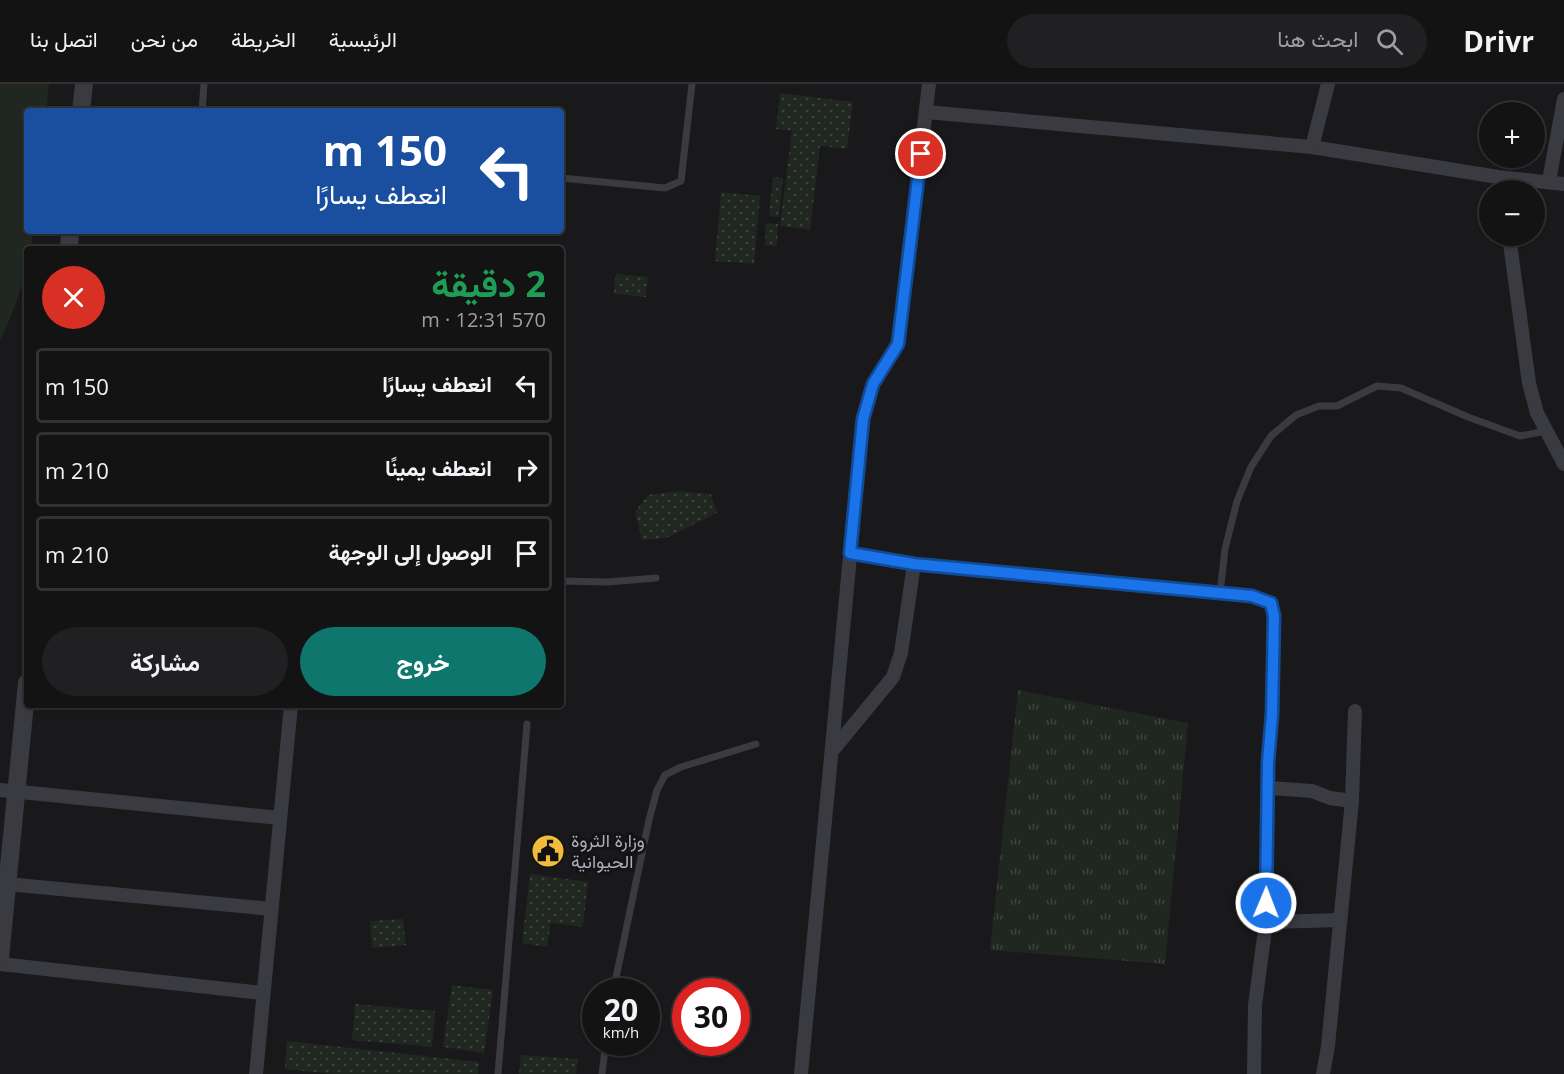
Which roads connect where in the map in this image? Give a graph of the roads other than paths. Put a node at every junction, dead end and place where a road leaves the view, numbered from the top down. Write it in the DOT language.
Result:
graph roads {
  1 [pos="84,84"];
  2 [pos="204,84"];
  3 [pos="692,84"];
  4 [pos="929,84"];
  5 [pos="1328,84"];
  6 [pos="1564,99"];
  7 [pos="81,108"];
  8 [pos="202,108"];
  9 [pos="926,112"];
  10 [pos="1312,147"];
  11 [pos="564,178"];
  12 [pos="1479,180"];
  13 [pos="1545,181"];
  14 [pos="1549,181"];
  15 [pos="1564,184"];
  16 [pos="1510,246"];
  17 [pos="1547,431"];
  18 [pos="1564,464"];
  19 [pos="850,553"];
  20 [pos="914,564"];
  21 [pos="656,578"];
  22 [pos="564,581"];
  23 [pos="1220,593"];
  24 [pos="24,700"];
  25 [pos="291,708"];
  26 [pos="1355,711"];
  27 [pos="527,724"];
  28 [pos="756,744"];
  29 [pos="832,751"];
  30 [pos="1269,788"];
  31 [pos="8,790"];
  32 [pos="1352,801"];
  33 [pos="280,818"];
  34 [pos="5,876"];
  35 [pos="271,909"];
  36 [pos="1340,920"];
  37 [pos="1266,922"];
  38 [pos="1,938"];
  39 [pos="0,958"];
  40 [pos="0,964"];
  41 [pos="616,978"];
  42 [pos="262,993"];
  43 [pos="604,1056"];
  44 [pos="256,1074"];
  45 [pos="498,1074"];
  46 [pos="602,1074"];
  47 [pos="801,1074"];
  48 [pos="1254,1074"];
  49 [pos="1323,1074"];
  1 -- 7 [label="street"];
  2 -- 8 [label="lane"];
  3 -- 11 [label="lane"];
  4 -- 9 [label="street"];
  5 -- 10 [label="street"];
  6 -- 14 [label="street"];
  9 -- 10 [label="street"];
  9 -- 19 [label="street"];
  10 -- 12 [label="street"];
  13 -- 14 [label="street"];
  14 -- 15 [label="street"];
  16 -- 17 [label="street"];
  17 -- 18 [label="street"];
  17 -- 23 [label="lane"];
  19 -- 20 [label="street"];
  19 -- 29 [label="street"];
  20 -- 23 [label="street"];
  20 -- 29 [label="street"];
  21 -- 22 [label="lane"];
  23 -- 30 [label="street"];
  24 -- 31 [label="street"];
  25 -- 33 [label="street"];
  26 -- 32 [label="street"];
  27 -- 45 [label="lane"];
  28 -- 41 [label="lane"];
  29 -- 47 [label="street"];
  30 -- 32 [label="street"];
  30 -- 37 [label="street"];
  31 -- 33 [label="street"];
  31 -- 34 [label="street"];
  32 -- 36 [label="street"];
  33 -- 35 [label="street"];
  34 -- 35 [label="street"];
  34 -- 38 [label="street"];
  35 -- 42 [label="street"];
  36 -- 37 [label="street"];
  36 -- 49 [label="street"];
  37 -- 48 [label="street"];
  38 -- 39 [label="street"];
  40 -- 42 [label="street"];
  42 -- 44 [label="street"];
  43 -- 46 [label="lane"];
}
